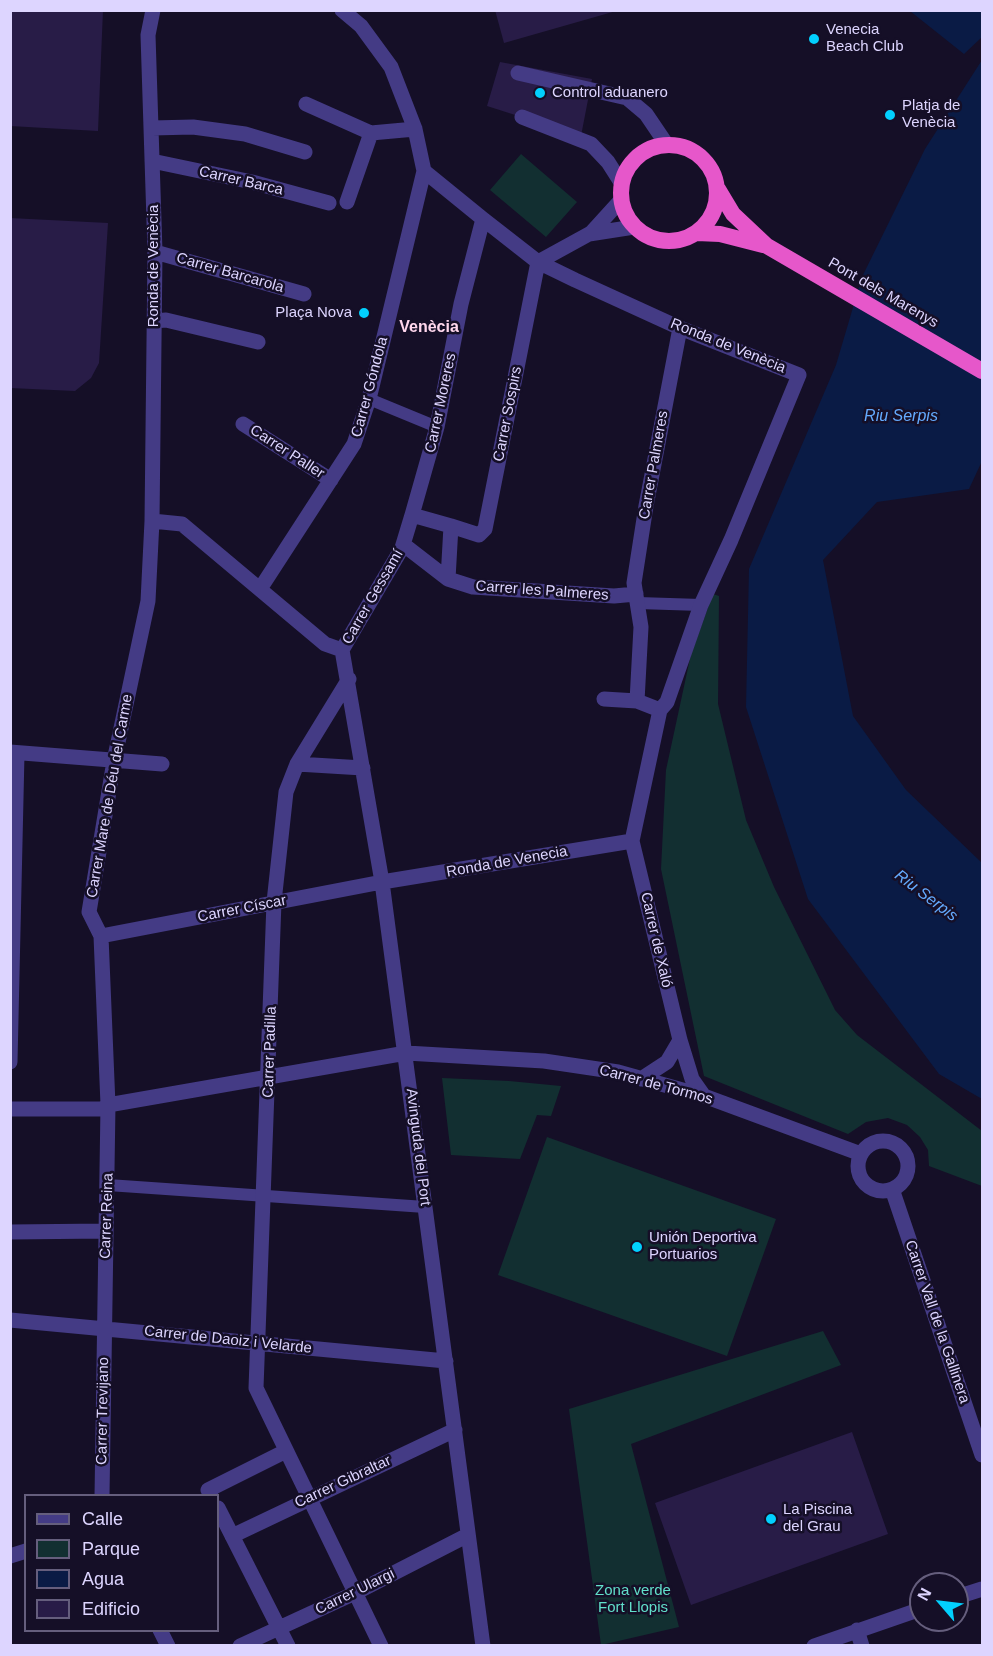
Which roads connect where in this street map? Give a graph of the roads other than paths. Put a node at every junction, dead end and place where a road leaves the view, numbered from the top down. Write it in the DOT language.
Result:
graph roads {
  1 [pos="153,10"];
  2 [pos="342,10"];
  3 [pos="518,73"];
  4 [pos="306,104"];
  5 [pos="522,117"];
  6 [pos="152,128"];
  7 [pos="415,129"];
  8 [pos="371,133"];
  9 [pos="667,145"];
  10 [pos="305,152"];
  11 [pos="152,161"];
  12 [pos="424,171"];
  13 [pos="717,189"];
  14 [pos="621,192"];
  15 [pos="330,202"];
  16 [pos="347,202"];
  17 [pos="483,219"];
  18 [pos="634,227"];
  19 [pos="697,233"];
  20 [pos="589,234"];
  21 [pos="767,246"];
  22 [pos="155,252"];
  23 [pos="538,262"];
  24 [pos="304,294"];
  25 [pos="154,321"];
  26 [pos="680,328"];
  27 [pos="258,342"];
  28 [pos="982,371"];
  29 [pos="369,399"];
  30 [pos="243,424"];
  31 [pos="437,427"];
  32 [pos="331,480"];
  33 [pos="412,515"];
  34 [pos="152,521"];
  35 [pos="451,526"];
  36 [pos="404,545"];
  37 [pos="448,579"];
  38 [pos="260,589"];
  39 [pos="637,598"];
  40 [pos="701,604"];
  41 [pos="342,650"];
  42 [pos="349,679"];
  43 [pos="604,699"];
  44 [pos="637,702"];
  45 [pos="660,710"];
  46 [pos="14,753"];
  47 [pos="114,761"];
  48 [pos="162,764"];
  49 [pos="297,764"];
  50 [pos="363,768"];
  51 [pos="632,841"];
  52 [pos="382,882"];
  53 [pos="274,902"];
  54 [pos="101,936"];
  55 [pos="680,1040"];
  56 [pos="406,1053"];
  57 [pos="10,1062"];
  58 [pos="270,1077"];
  59 [pos="641,1079"];
  60 [pos="704,1096"];
  61 [pos="108,1105"];
  62 [pos="10,1109"];
  63 [pos="861,1154"];
  64 [pos="108,1185"];
  65 [pos="892,1189"];
  66 [pos="263,1195"];
  67 [pos="425,1207"];
  68 [pos="105,1231"];
  69 [pos="10,1232"];
  70 [pos="10,1320"];
  71 [pos="104,1328"];
  72 [pos="257,1344"];
  73 [pos="446,1361"];
  74 [pos="455,1430"];
  75 [pos="286,1451"];
  76 [pos="982,1455"];
  77 [pos="210,1493"];
  78 [pos="102,1494"];
  79 [pos="309,1498"];
  80 [pos="219,1510"];
  81 [pos="468,1535"];
  82 [pos="232,1536"];
  83 [pos="355,1593"];
  84 [pos="909,1613"];
  85 [pos="279,1627"];
  86 [pos="857,1630"];
  87 [pos="161,1632"];
  88 [pos="168,1646"];
  89 [pos="240,1646"];
  90 [pos="288,1646"];
  91 [pos="381,1646"];
  92 [pos="483,1646"];
  93 [pos="814,1646"];
  94 [pos="862,1646"];
  1 -- 6 [label="street, Ronda de Venècia"];
  2 -- 7 [label="street"];
  3 -- 9 [label="street"];
  4 -- 8 [label="street"];
  5 -- 14 [label="street"];
  6 -- 10 [label="street"];
  6 -- 11 [label="street, Ronda de Venècia"];
  7 -- 8 [label="street"];
  7 -- 12 [label="street"];
  8 -- 16 [label="street"];
  9 -- 13 [label="highway"];
  9 -- 14 [label="highway"];
  11 -- 15 [label="street, Carrer Barca"];
  11 -- 22 [label="street, Ronda de Venècia"];
  12 -- 17 [label="street, Ronda de Venècia"];
  12 -- 29 [label="street, Carrer Góndola"];
  13 -- 19 [label="highway"];
  13 -- 21 [label="highway"];
  14 -- 18 [label="highway"];
  14 -- 20 [label="street"];
  17 -- 23 [label="street, Ronda de Venècia"];
  17 -- 31 [label="street, Carrer Moreres"];
  18 -- 19 [label="highway"];
  18 -- 20 [label="street"];
  19 -- 21 [label="highway"];
  20 -- 23 [label="street"];
  21 -- 28 [label="highway, Pont dels Marenys"];
  22 -- 24 [label="street, Carrer Barcarola"];
  22 -- 25 [label="street, Ronda de Venècia"];
  23 -- 26 [label="street, Ronda de Venècia"];
  23 -- 35 [label="street, Carrer Sospirs"];
  25 -- 27 [label="street"];
  25 -- 34 [label="street, Ronda de Venècia"];
  26 -- 39 [label="street, Carrer Palmeres"];
  26 -- 40 [label="street, Ronda de Venècia"];
  29 -- 31 [label="street"];
  29 -- 32 [label="street, Carrer Góndola"];
  30 -- 32 [label="street, Carrer Paller"];
  31 -- 33 [label="street, Carrer Moreres"];
  32 -- 38 [label="street, Carrer Góndola"];
  33 -- 35 [label="street"];
  33 -- 36 [label="street, Carrer Moreres"];
  34 -- 38 [label="street"];
  34 -- 47 [label="street, Carrer Mare de Déu del Carme"];
  35 -- 37 [label="street"];
  36 -- 37 [label="street"];
  36 -- 41 [label="street, Carrer Gessamí"];
  37 -- 39 [label="street, Carrer les Palmeres"];
  38 -- 41 [label="street"];
  39 -- 40 [label="street"];
  39 -- 44 [label="street, Carrer Palmeres"];
  40 -- 45 [label="street, Ronda de Venècia"];
  41 -- 42 [label="street, Avinguda del Port"];
  42 -- 49 [label="street, Carrer Padilla"];
  42 -- 50 [label="street, Avinguda del Port"];
  43 -- 44 [label="street"];
  44 -- 45 [label="street"];
  45 -- 51 [label="street, Ronda de Venècia"];
  46 -- 47 [label="street"];
  46 -- 57 [label="street"];
  47 -- 48 [label="street"];
  47 -- 54 [label="street, Carrer Mare de Déu del Carme"];
  49 -- 50 [label="street"];
  49 -- 53 [label="street, Carrer Padilla"];
  50 -- 52 [label="street, Avinguda del Port"];
  51 -- 52 [label="street, Ronda de Venecia"];
  51 -- 55 [label="street, Carrer de Xaló"];
  52 -- 53 [label="street, Carrer Císcar"];
  52 -- 56 [label="street, Avinguda del Port"];
  53 -- 54 [label="street, Carrer Císcar"];
  53 -- 58 [label="street, Carrer Padilla"];
  54 -- 61 [label="street, Carrer Mare de Déu del Carme"];
  55 -- 59 [label="street"];
  55 -- 60 [label="street, Carrer de Xaló"];
  56 -- 58 [label="street, Carrer de Tormos"];
  56 -- 59 [label="street, Carrer de Tormos"];
  56 -- 67 [label="street, Avinguda del Port"];
  58 -- 61 [label="street, Carrer de Tormos"];
  58 -- 66 [label="street, Carrer Padilla"];
  59 -- 60 [label="street, Carrer de Tormos"];
  60 -- 63 [label="street, Carrer de Tormos"];
  61 -- 62 [label="street, Carrer de Tormos"];
  61 -- 64 [label="street, Carrer Reina"];
  63 -- 65 [label="street"];
  63 -- 65 [label="street"];
  64 -- 66 [label="street"];
  64 -- 68 [label="street, Carrer Reina"];
  65 -- 76 [label="street, Carrer Vall de la Gallinera"];
  66 -- 67 [label="street"];
  66 -- 72 [label="street, Carrer Padilla"];
  67 -- 73 [label="street, Avinguda del Port"];
  68 -- 69 [label="street"];
  68 -- 71 [label="street, Carrer Reina"];
  70 -- 71 [label="street, Carrer de Daoiz i Velarde"];
  71 -- 72 [label="street, Carrer de Daoiz i Velarde"];
  71 -- 78 [label="street, Carrer Trevijano"];
  72 -- 73 [label="street, Carrer de Daoiz i Velarde"];
  72 -- 75 [label="street, Carrer Padilla"];
  73 -- 74 [label="street, Avinguda del Port"];
  74 -- 79 [label="street, Carrer Gibraltar"];
  74 -- 81 [label="street, Avinguda del Port"];
  75 -- 77 [label="street"];
  75 -- 79 [label="street, Carrer Padilla"];
  79 -- 82 [label="street, Carrer Gibraltar"];
  79 -- 83 [label="street, Carrer Padilla"];
  80 -- 82 [label="street"];
  81 -- 83 [label="street, Carrer Ulargi"];
  81 -- 92 [label="street, Avinguda del Port"];
  82 -- 85 [label="street"];
  83 -- 85 [label="street, Carrer Ulargi"];
  83 -- 91 [label="street, Carrer Padilla"];
  84 -- 86 [label="street"];
  85 -- 89 [label="street, Carrer Ulargi"];
  85 -- 90 [label="street"];
  86 -- 93 [label="street"];
  86 -- 94 [label="street"];
  87 -- 88 [label="street"];
}
